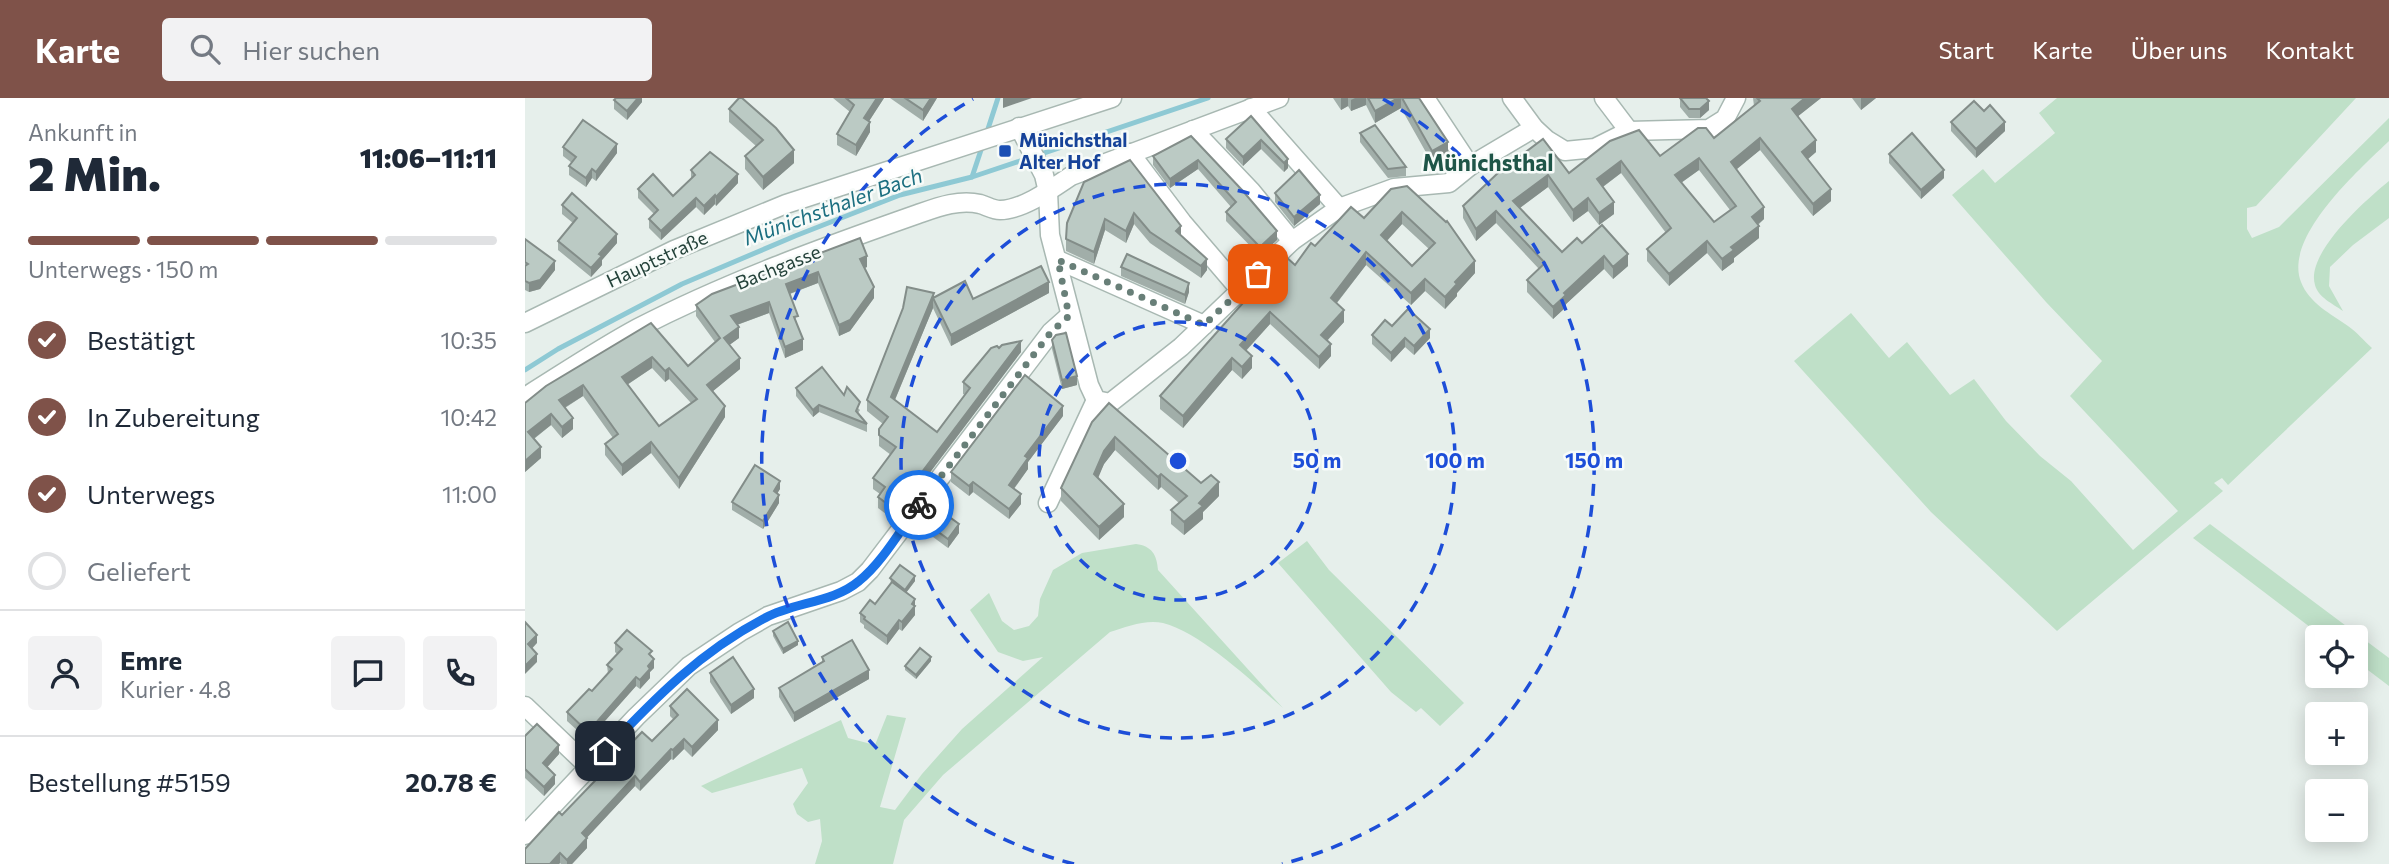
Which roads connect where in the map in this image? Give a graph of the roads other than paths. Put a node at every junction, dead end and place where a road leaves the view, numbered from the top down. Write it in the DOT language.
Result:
graph roads {
  1 [pos="1112,98"];
  2 [pos="1279,98"];
  3 [pos="1425,98"];
  4 [pos="1512,98"];
  5 [pos="1604,98"];
  6 [pos="1736,98"];
  7 [pos="1251,108"];
  8 [pos="1020,127"];
  9 [pos="1534,128"];
  10 [pos="1193,130"];
  11 [pos="1629,131"];
  12 [pos="1130,153"];
  13 [pos="1470,166"];
  14 [pos="1046,183"];
  15 [pos="1339,208"];
  16 [pos="1292,241"];
  17 [pos="1058,260"];
  18 [pos="1241,290"];
  19 [pos="1069,316"];
  20 [pos="525,323"];
  21 [pos="1204,325"];
  22 [pos="525,397"];
  23 [pos="1095,400"];
  24 [pos="1048,503"];
  25 [pos="525,706"];
  26 [pos="589,767"];
  27 [pos="525,835"];
  1 -- 8 [label="street, Hauptstraße"];
  2 -- 7 [label="street"];
  3 -- 13 [label="street"];
  4 -- 9 [label="street"];
  5 -- 11 [label="street"];
  6 -- 11 [label="street"];
  7 -- 10 [label="street"];
  7 -- 15 [label="street"];
  8 -- 14 [label="street"];
  8 -- 20 [label="street, Hauptstraße"];
  9 -- 11 [label="street"];
  9 -- 13 [label="street"];
  10 -- 12 [label="street"];
  10 -- 16 [label="street"];
  12 -- 14 [label="street"];
  12 -- 18 [label="street"];
  13 -- 15 [label="street"];
  14 -- 17 [label="street"];
  14 -- 22 [label="street, Bachgasse"];
  15 -- 16 [label="street"];
  16 -- 18 [label="street"];
  17 -- 19 [label="street"];
  17 -- 21 [label="street"];
  18 -- 21 [label="street"];
  19 -- 23 [label="street"];
  19 -- 26 [label="street"];
  21 -- 23 [label="street"];
  23 -- 24 [label="street"];
  25 -- 26 [label="street"];
  26 -- 27 [label="street"];
}
